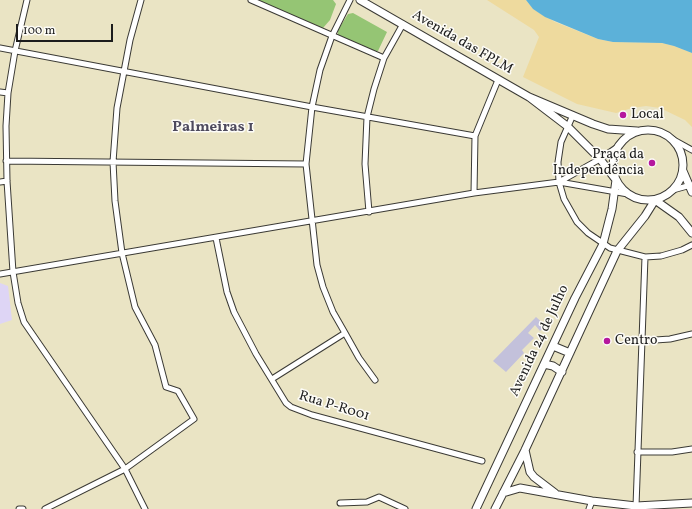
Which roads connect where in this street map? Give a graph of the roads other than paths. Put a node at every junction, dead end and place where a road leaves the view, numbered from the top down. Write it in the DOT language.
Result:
graph roads {
  1 [pos="27,0"];
  2 [pos="141,0"];
  3 [pos="251,0"];
  4 [pos="350,0"];
  5 [pos="360,0"];
  6 [pos="403,24"];
  7 [pos="332,36"];
  8 [pos="0,48"];
  9 [pos="15,50"];
  10 [pos="384,58"];
  11 [pos="122,71"];
  12 [pos="498,80"];
  13 [pos="0,92"];
  14 [pos="8,93"];
  15 [pos="530,97"];
  16 [pos="312,108"];
  17 [pos="574,116"];
  18 [pos="367,117"];
  19 [pos="567,126"];
  20 [pos="637,131"];
  21 [pos="475,136"];
  22 [pos="672,140"];
  23 [pos="616,148"];
  24 [pos="692,150"];
  25 [pos="600,160"];
  26 [pos="6,161"];
  27 [pos="113,162"];
  28 [pos="306,164"];
  29 [pos="683,171"];
  30 [pos="616,180"];
  31 [pos="7,181"];
  32 [pos="0,182"];
  33 [pos="560,182"];
  34 [pos="691,187"];
  35 [pos="673,190"];
  36 [pos="614,192"];
  37 [pos="474,193"];
  38 [pos="628,194"];
  39 [pos="655,200"];
  40 [pos="368,212"];
  41 [pos="312,222"];
  42 [pos="692,233"];
  43 [pos="216,238"];
  44 [pos="603,244"];
  45 [pos="692,245"];
  46 [pos="617,251"];
  47 [pos="122,253"];
  48 [pos="645,256"];
  49 [pos="14,272"];
  50 [pos="0,274"];
  51 [pos="345,333"];
  52 [pos="692,334"];
  53 [pos="641,341"];
  54 [pos="553,346"];
  55 [pos="570,353"];
  56 [pos="544,364"];
  57 [pos="562,372"];
  58 [pos="272,379"];
  59 [pos="375,380"];
  60 [pos="692,449"];
  61 [pos="525,450"];
  62 [pos="637,452"];
  63 [pos="482,461"];
  64 [pos="125,469"];
  65 [pos="503,493"];
  66 [pos="557,494"];
  67 [pos="592,501"];
  68 [pos="340,503"];
  69 [pos="691,504"];
  70 [pos="636,506"];
  71 [pos="19,509"];
  72 [pos="23,509"];
  73 [pos="45,509"];
  74 [pos="145,509"];
  75 [pos="405,509"];
  76 [pos="476,509"];
  77 [pos="495,509"];
  78 [pos="589,509"];
  1 -- 9 [label="street"];
  2 -- 11 [label="street"];
  3 -- 7 [label="street"];
  4 -- 7 [label="street"];
  5 -- 6 [label="street, Avenida das FPLM"];
  6 -- 10 [label="street"];
  6 -- 12 [label="street, Avenida das FPLM"];
  7 -- 10 [label="street"];
  7 -- 16 [label="street"];
  8 -- 9 [label="street"];
  9 -- 11 [label="street"];
  9 -- 14 [label="street"];
  10 -- 18 [label="street"];
  11 -- 16 [label="street"];
  11 -- 27 [label="street"];
  12 -- 15 [label="street, Avenida das FPLM"];
  12 -- 21 [label="street"];
  13 -- 14 [label="street"];
  14 -- 26 [label="street"];
  15 -- 17 [label="street, Avenida das FPLM"];
  15 -- 19 [label="street, Avenida das FPLM"];
  16 -- 18 [label="street"];
  16 -- 28 [label="street"];
  17 -- 19 [label="street"];
  17 -- 20 [label="street, Avenida das FPLM"];
  18 -- 21 [label="street"];
  18 -- 40 [label="street"];
  19 -- 25 [label="street, Avenida das FPLM"];
  19 -- 33 [label="street"];
  20 -- 22 [label="street"];
  20 -- 23 [label="street"];
  21 -- 37 [label="street"];
  22 -- 24 [label="street"];
  22 -- 29 [label="street"];
  23 -- 25 [label="street"];
  23 -- 30 [label="street"];
  25 -- 30 [label="street, Avenida das FPLM"];
  25 -- 33 [label="street"];
  26 -- 27 [label="street"];
  26 -- 31 [label="street"];
  27 -- 28 [label="street"];
  27 -- 47 [label="street"];
  28 -- 41 [label="street"];
  29 -- 34 [label="street"];
  29 -- 35 [label="street"];
  30 -- 36 [label="street, Avenida 24 de Julho"];
  30 -- 38 [label="street"];
  31 -- 32 [label="street"];
  31 -- 49 [label="street"];
  33 -- 36 [label="street"];
  33 -- 37 [label="street"];
  33 -- 44 [label="street"];
  34 -- 35 [label="street"];
  35 -- 39 [label="street"];
  36 -- 38 [label="street"];
  36 -- 44 [label="street, Avenida 24 de Julho"];
  37 -- 40 [label="street"];
  38 -- 39 [label="street"];
  39 -- 42 [label="street"];
  39 -- 46 [label="street"];
  40 -- 41 [label="street"];
  41 -- 43 [label="street"];
  41 -- 51 [label="street"];
  43 -- 47 [label="street"];
  43 -- 58 [label="street, Rua P-R001"];
  44 -- 46 [label="street"];
  44 -- 54 [label="street, Avenida 24 de Julho"];
  45 -- 48 [label="street"];
  46 -- 48 [label="street"];
  46 -- 55 [label="street"];
  47 -- 49 [label="street"];
  47 -- 64 [label="street"];
  48 -- 53 [label="street"];
  49 -- 50 [label="street"];
  49 -- 64 [label="street"];
  51 -- 58 [label="street"];
  51 -- 59 [label="street"];
  52 -- 53 [label="street"];
  53 -- 62 [label="street"];
  54 -- 55 [label="street"];
  54 -- 56 [label="street, Avenida 24 de Julho"];
  55 -- 57 [label="street"];
  56 -- 57 [label="street"];
  56 -- 76 [label="street, Avenida 24 de Julho"];
  57 -- 61 [label="street"];
  58 -- 63 [label="street, Rua P-R001"];
  60 -- 62 [label="street"];
  61 -- 65 [label="street"];
  61 -- 66 [label="street"];
  62 -- 70 [label="street"];
  64 -- 73 [label="street"];
  64 -- 74 [label="street"];
  65 -- 66 [label="street"];
  65 -- 77 [label="street"];
  66 -- 67 [label="street"];
  67 -- 70 [label="street"];
  67 -- 78 [label="street"];
  68 -- 75 [label="street"];
  69 -- 70 [label="street"];
  71 -- 72 [label="street"];
}
